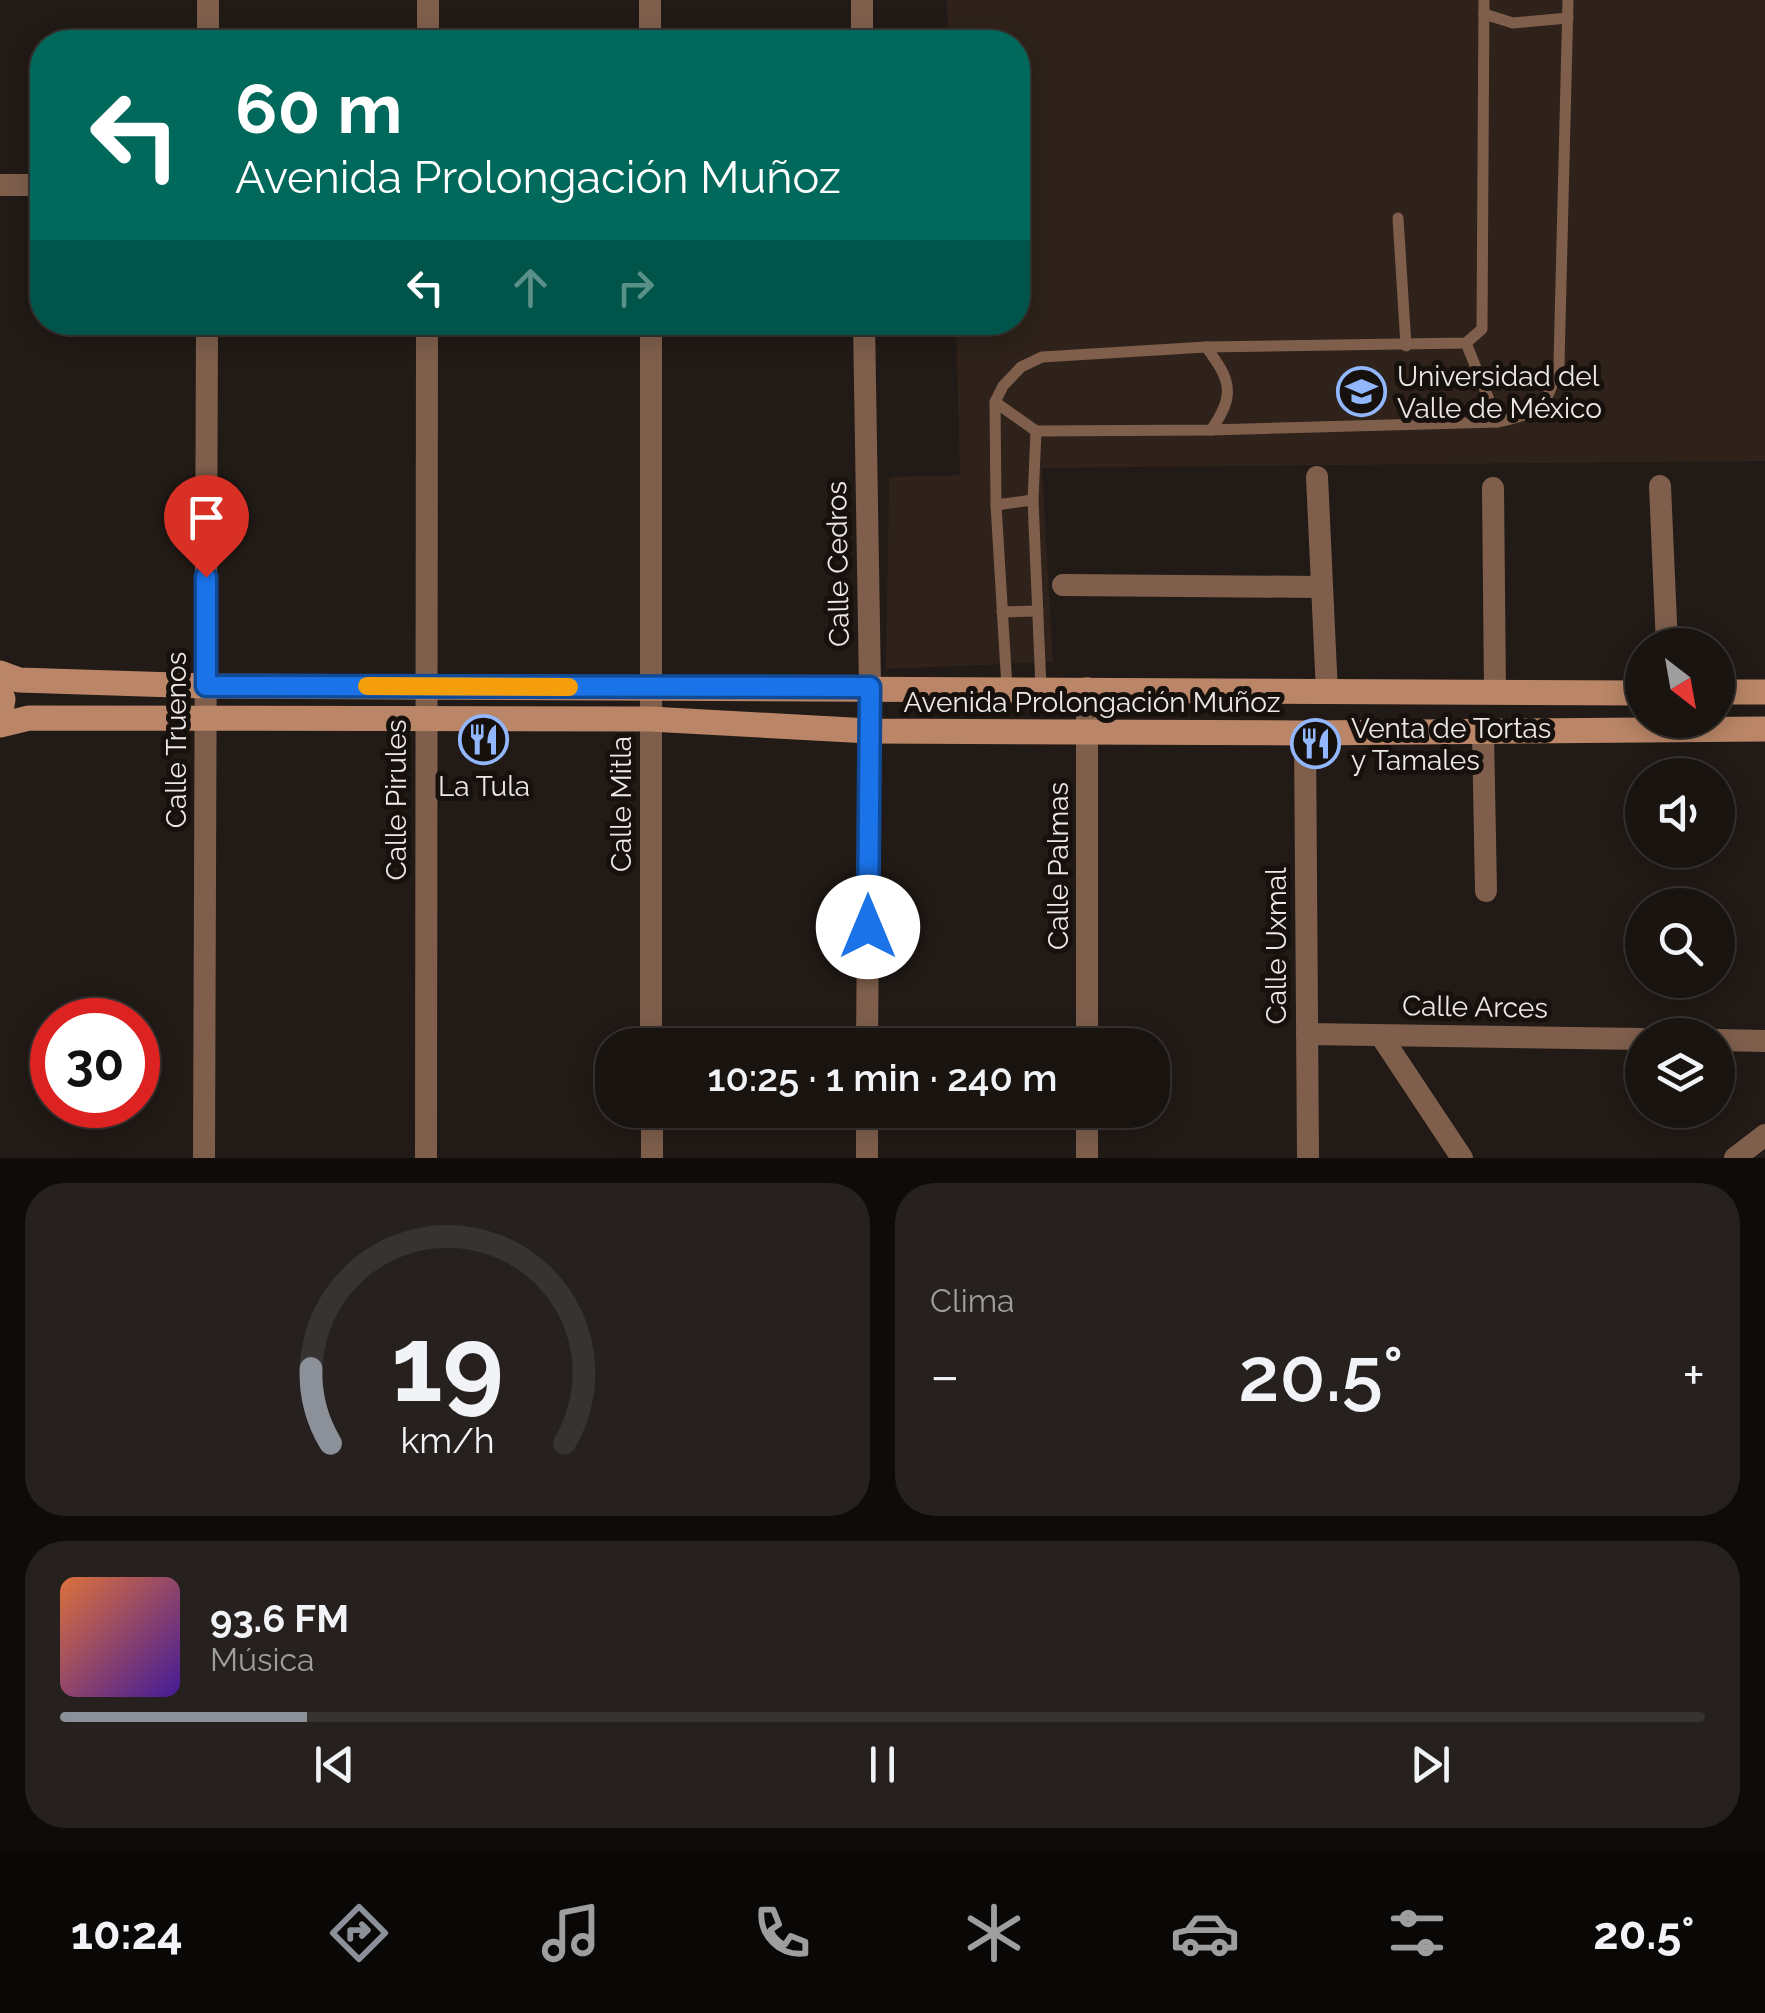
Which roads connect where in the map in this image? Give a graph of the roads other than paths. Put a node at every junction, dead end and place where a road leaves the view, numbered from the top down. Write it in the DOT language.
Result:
graph roads {
  1 [pos="208,0"];
  2 [pos="428,0"];
  3 [pos="650,0"];
  4 [pos="862,0"];
  5 [pos="1484,0"];
  6 [pos="1568,0"];
  7 [pos="1484,14"];
  8 [pos="1568,18"];
  9 [pos="208,30"];
  10 [pos="428,30"];
  11 [pos="650,30"];
  12 [pos="862,30"];
  13 [pos="0,185"];
  14 [pos="30,185"];
  15 [pos="1398,218"];
  16 [pos="207,335"];
  17 [pos="428,335"];
  18 [pos="651,335"];
  19 [pos="864,335"];
  20 [pos="1466,343"];
  21 [pos="1406,346"];
  22 [pos="1206,347"];
  23 [pos="995,402"];
  24 [pos="1498,422"];
  25 [pos="1211,430"];
  26 [pos="1036,431"];
  27 [pos="1318,477"];
  28 [pos="1660,486"];
  29 [pos="1492,488"];
  30 [pos="1033,500"];
  31 [pos="996,505"];
  32 [pos="1063,585"];
  33 [pos="1320,587"];
  34 [pos="1038,611"];
  35 [pos="1002,612"];
  36 [pos="1666,628"];
  37 [pos="0,672"];
  38 [pos="206,686"];
  39 [pos="427,686"];
  40 [pos="652,687"];
  41 [pos="870,687"];
  42 [pos="1007,688"];
  43 [pos="1041,688"];
  44 [pos="1087,688"];
  45 [pos="0,690"];
  46 [pos="1495,692"];
  47 [pos="1735,692"];
  48 [pos="1765,692"];
  49 [pos="1327,693"];
  50 [pos="1625,693"];
  51 [pos="650,719"];
  52 [pos="206,720"];
  53 [pos="426,720"];
  54 [pos="0,722"];
  55 [pos="1625,727"];
  56 [pos="1735,728"];
  57 [pos="1765,729"];
  58 [pos="869,731"];
  59 [pos="1088,731"];
  60 [pos="1483,732"];
  61 [pos="1305,733"];
  62 [pos="1486,891"];
  63 [pos="652,1028"];
  64 [pos="867,1028"];
  65 [pos="1087,1028"];
  66 [pos="1307,1034"];
  67 [pos="1380,1036"];
  68 [pos="1625,1039"];
  69 [pos="1735,1040"];
  70 [pos="1765,1041"];
  71 [pos="652,1128"];
  72 [pos="867,1128"];
  73 [pos="1087,1128"];
  74 [pos="1765,1134"];
  75 [pos="204,1158"];
  76 [pos="426,1158"];
  77 [pos="652,1158"];
  78 [pos="866,1158"];
  79 [pos="1087,1158"];
  80 [pos="1308,1158"];
  81 [pos="1462,1158"];
  82 [pos="1734,1158"];
  1 -- 9 [label="street"];
  2 -- 10 [label="street"];
  3 -- 11 [label="street"];
  4 -- 12 [label="street"];
  5 -- 7 [label="lane"];
  6 -- 8 [label="lane"];
  7 -- 8 [label="lane"];
  7 -- 20 [label="lane"];
  8 -- 24 [label="lane"];
  13 -- 14 [label="street"];
  15 -- 21 [label="lane"];
  16 -- 38 [label="street, Calle Truenos"];
  17 -- 39 [label="street, Calle Pirules"];
  18 -- 40 [label="street, Calle Mitla"];
  19 -- 41 [label="street, Calle Cedros"];
  20 -- 21 [label="lane"];
  20 -- 24 [label="lane"];
  21 -- 22 [label="lane"];
  22 -- 23 [label="lane"];
  22 -- 25 [label="lane"];
  23 -- 26 [label="lane"];
  23 -- 31 [label="lane"];
  24 -- 25 [label="lane"];
  25 -- 26 [label="lane"];
  26 -- 30 [label="lane"];
  27 -- 33 [label="street"];
  28 -- 36 [label="street"];
  29 -- 46 [label="street"];
  30 -- 31 [label="lane"];
  30 -- 34 [label="lane"];
  31 -- 35 [label="lane"];
  32 -- 33 [label="street"];
  33 -- 49 [label="street"];
  34 -- 35 [label="lane"];
  34 -- 43 [label="lane"];
  35 -- 42 [label="lane"];
  37 -- 38 [label="street, Avenida Prolongación Muñoz"];
  38 -- 39 [label="street, Avenida Prolongación Muñoz"];
  38 -- 52 [label="street, Calle Truenos"];
  39 -- 40 [label="street, Avenida Prolongación Muñoz"];
  39 -- 53 [label="street, Calle Pirules"];
  40 -- 41 [label="street, Avenida Prolongación Muñoz"];
  40 -- 51 [label="street, Calle Mitla"];
  41 -- 42 [label="street, Avenida Prolongación Muñoz"];
  41 -- 58 [label="street, Calle Cedros"];
  42 -- 43 [label="street, Avenida Prolongación Muñoz"];
  43 -- 44 [label="street, Avenida Prolongación Muñoz"];
  44 -- 49 [label="street, Avenida Prolongación Muñoz"];
  44 -- 59 [label="street, Calle Palmas"];
  45 -- 54 [label="street"];
  46 -- 49 [label="street, Avenida Prolongación Muñoz"];
  46 -- 50 [label="street, Avenida Prolongación Muñoz"];
  47 -- 48 [label="street"];
  51 -- 53 [label="street, Avenida Prolongación Muñoz"];
  51 -- 58 [label="street, Avenida Prolongación Muñoz"];
  51 -- 63 [label="street, Calle Mitla"];
  52 -- 53 [label="street, Avenida Prolongación Muñoz"];
  52 -- 54 [label="street, Avenida Prolongación Muñoz"];
  52 -- 75 [label="street, Calle Truenos"];
  53 -- 76 [label="street, Calle Pirules"];
  55 -- 60 [label="street, Avenida Prolongación Muñoz"];
  56 -- 57 [label="street, Avenida Prolongación Muñoz"];
  58 -- 59 [label="street, Avenida Prolongación Muñoz"];
  58 -- 64 [label="street, Calle Cedros"];
  59 -- 61 [label="street, Avenida Prolongación Muñoz"];
  59 -- 65 [label="street, Calle Palmas"];
  60 -- 61 [label="street, Avenida Prolongación Muñoz"];
  60 -- 62 [label="street"];
  61 -- 66 [label="street, Calle Uxmal"];
  66 -- 67 [label="street, Calle Arces"];
  66 -- 80 [label="street, Calle Uxmal"];
  67 -- 68 [label="street, Calle Arces"];
  67 -- 81 [label="street"];
  69 -- 70 [label="street"];
  71 -- 77 [label="street"];
  72 -- 78 [label="street"];
  73 -- 79 [label="street"];
  74 -- 82 [label="street"];
}
